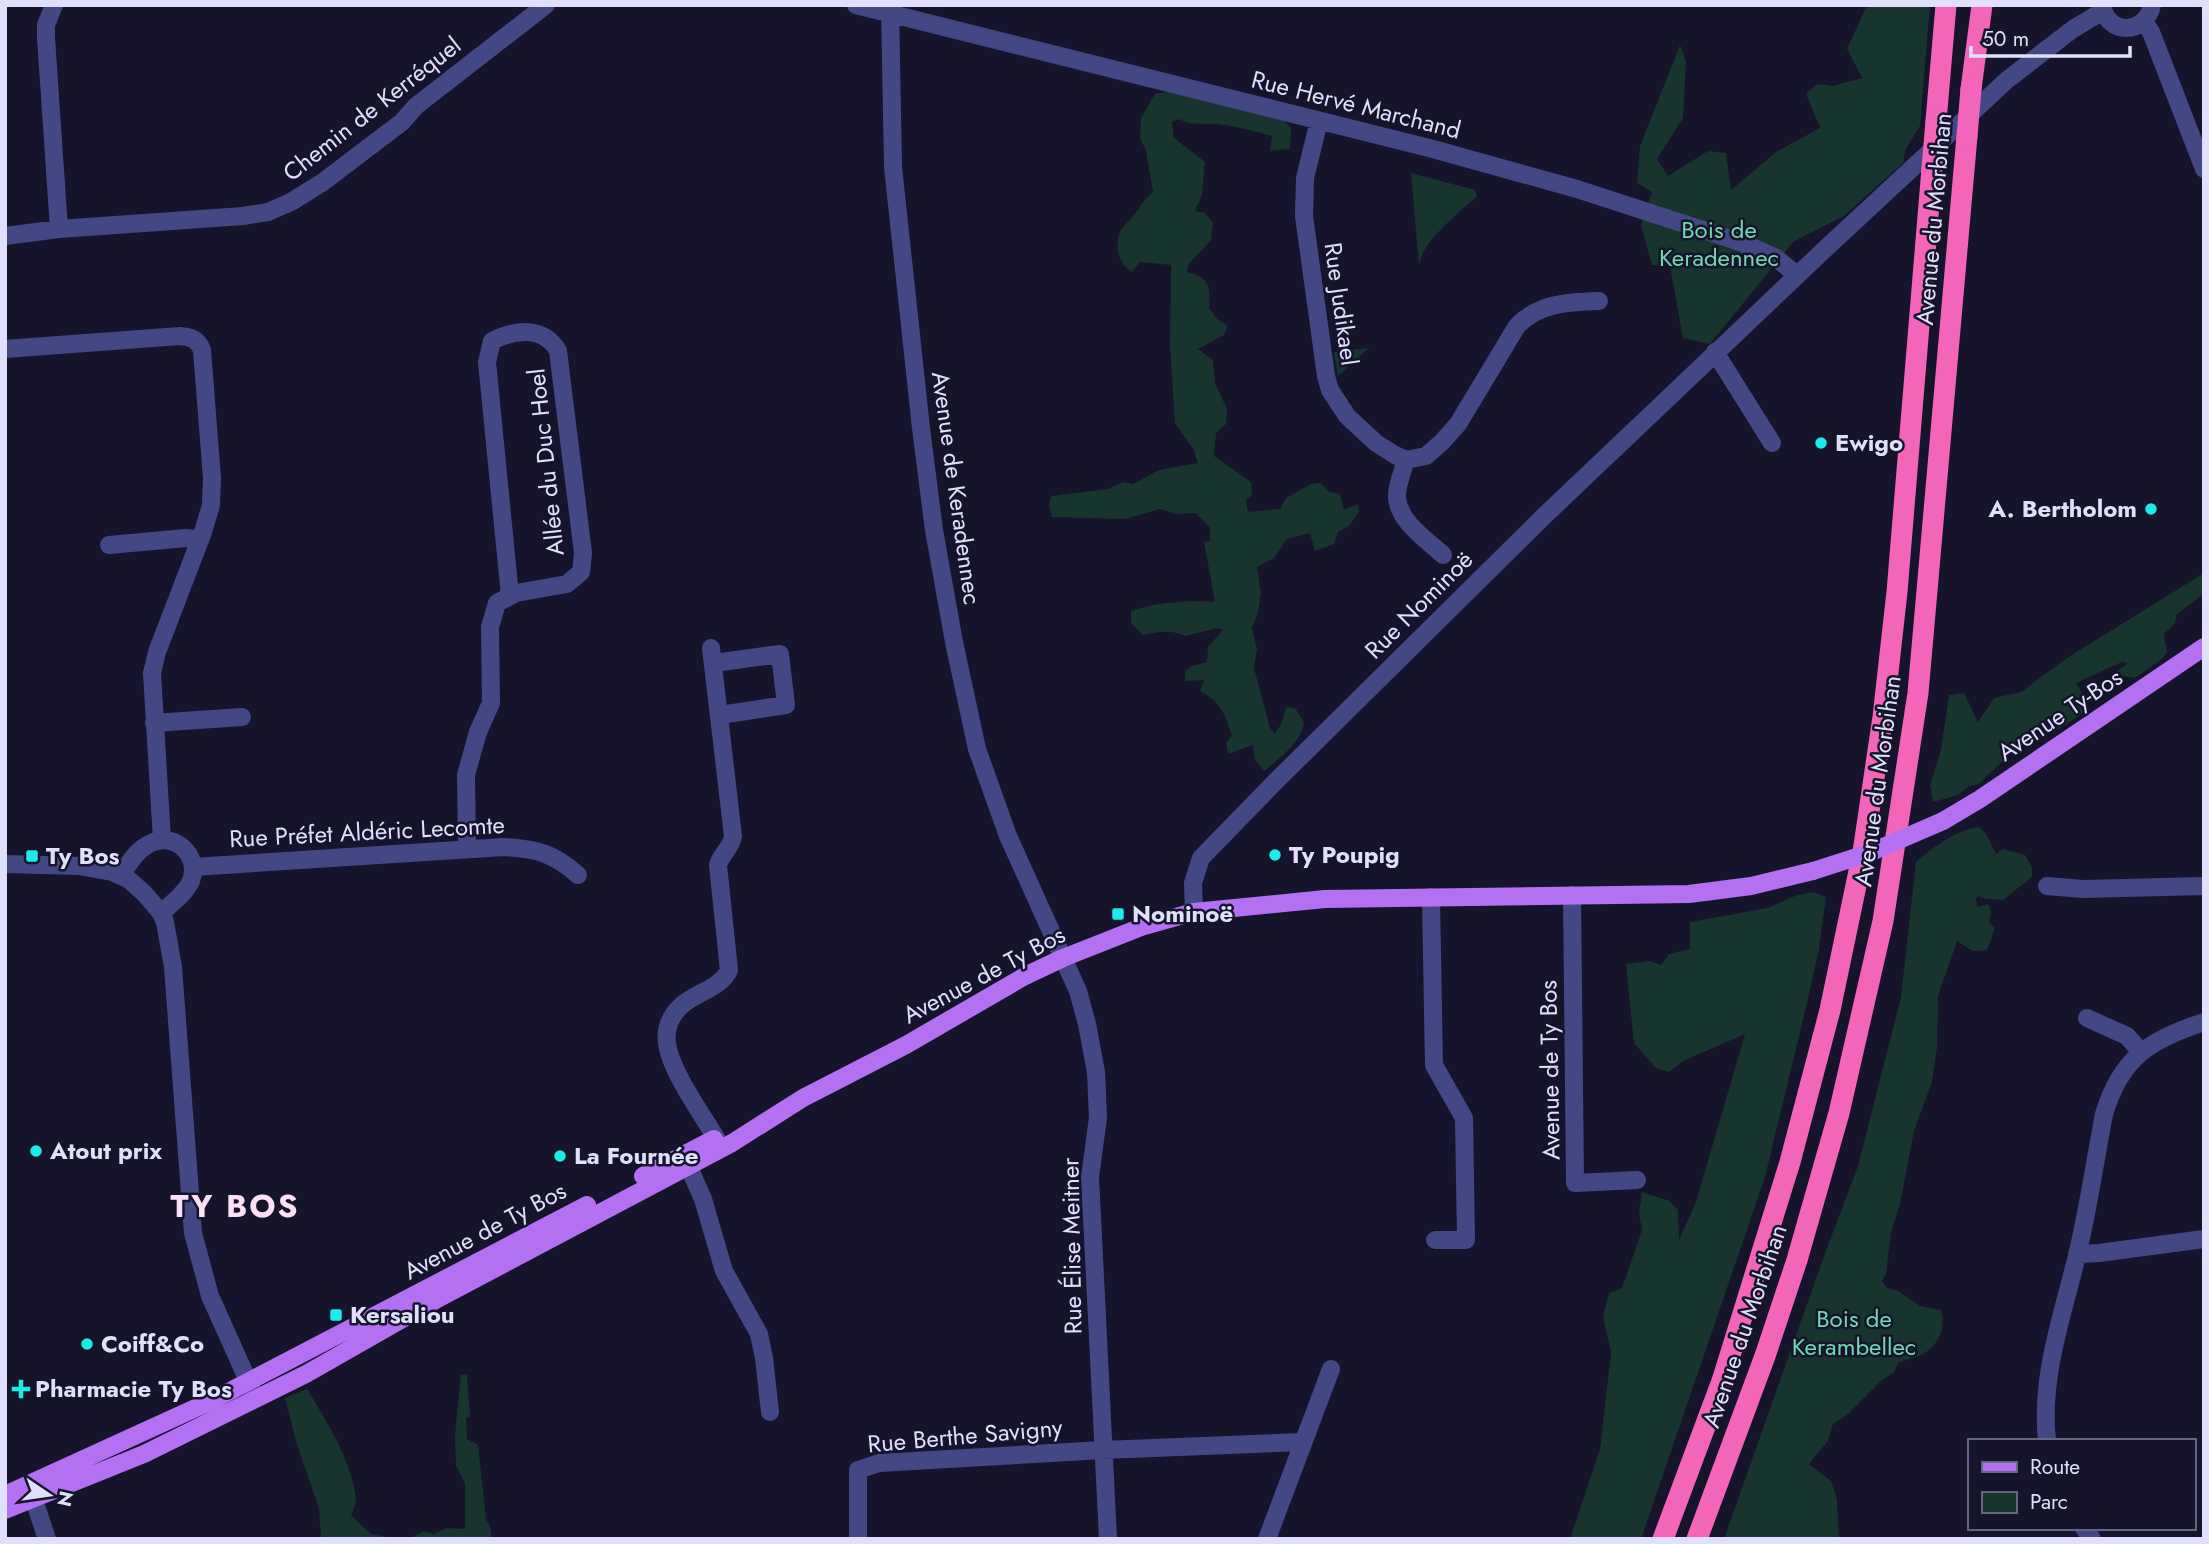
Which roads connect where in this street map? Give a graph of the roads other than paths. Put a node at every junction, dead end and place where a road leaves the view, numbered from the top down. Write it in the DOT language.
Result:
graph roads {
  1 [pos="54,5"];
  2 [pos="546,5"];
  3 [pos="856,5"];
  4 [pos="1946,5"];
  5 [pos="1982,5"];
  6 [pos="2152,5"];
  7 [pos="2103,8"];
  8 [pos="890,10"];
  9 [pos="2144,22"];
  10 [pos="1319,121"];
  11 [pos="2204,169"];
  12 [pos="58,229"];
  13 [pos="5,236"];
  14 [pos="1797,275"];
  15 [pos="1598,301"];
  16 [pos="5,349"];
  17 [pos="1715,352"];
  18 [pos="1772,443"];
  19 [pos="1406,460"];
  20 [pos="200,540"];
  21 [pos="109,545"];
  22 [pos="1443,555"];
  23 [pos="510,596"];
  24 [pos="2204,647"];
  25 [pos="720,715"];
  26 [pos="242,717"];
  27 [pos="154,723"];
  28 [pos="1942,821"];
  29 [pos="162,840"];
  30 [pos="467,848"];
  31 [pos="5,864"];
  32 [pos="192,867"];
  33 [pos="121,875"];
  34 [pos="578,875"];
  35 [pos="2047,886"];
  36 [pos="2204,886"];
  37 [pos="1572,895"];
  38 [pos="1431,897"];
  39 [pos="1194,912"];
  40 [pos="160,913"];
  41 [pos="1063,958"];
  42 [pos="2087,1018"];
  43 [pos="2204,1022"];
  44 [pos="2141,1052"];
  45 [pos="719,1143"];
  46 [pos="686,1160"];
  47 [pos="1637,1180"];
  48 [pos="2204,1239"];
  49 [pos="1435,1240"];
  50 [pos="2077,1254"];
  51 [pos="1331,1369"];
  52 [pos="248,1380"];
  53 [pos="256,1399"];
  54 [pos="770,1412"];
  55 [pos="2047,1439"];
  56 [pos="1303,1442"];
  57 [pos="1103,1450"];
  58 [pos="31,1492"];
  59 [pos="5,1495"];
  60 [pos="5,1510"];
  61 [pos="47,1539"];
  62 [pos="858,1539"];
  63 [pos="1108,1539"];
  64 [pos="1267,1539"];
  65 [pos="1663,1539"];
  66 [pos="1697,1539"];
  1 -- 12 [label="street"];
  2 -- 12 [label="street, Chemin de Kerréquel"];
  3 -- 8 [label="street"];
  4 -- 65 [label="highway, Avenue du Morbihan, bridge"];
  5 -- 66 [label="highway, Avenue du Morbihan, bridge"];
  6 -- 9 [label="street"];
  7 -- 9 [label="street"];
  7 -- 14 [label="street, Rue Nominoë"];
  8 -- 10 [label="street, Rue Hervé Marchand"];
  8 -- 41 [label="street, Avenue de Keradennec"];
  9 -- 11 [label="street"];
  10 -- 14 [label="street, Rue Hervé Marchand"];
  10 -- 19 [label="street, Rue Judikael"];
  12 -- 13 [label="street, Chemin de Kerréquel"];
  14 -- 17 [label="street, Rue Nominoë"];
  15 -- 19 [label="street"];
  16 -- 20 [label="street"];
  17 -- 18 [label="street"];
  17 -- 39 [label="street, Rue Nominoë"];
  19 -- 22 [label="street"];
  20 -- 21 [label="street"];
  20 -- 27 [label="street"];
  23 -- 23 [label="street, Allée du Duc Hoel"];
  23 -- 30 [label="street"];
  24 -- 28 [label="main road, Avenue Ty-Bos"];
  25 -- 25 [label="street"];
  25 -- 45 [label="street"];
  26 -- 27 [label="street"];
  27 -- 29 [label="street"];
  28 -- 37 [label="main road, Avenue de Ty Bos, bridge"];
  29 -- 32 [label="street"];
  29 -- 33 [label="street"];
  30 -- 32 [label="street, Rue Préfet Aldéric Lecomte"];
  30 -- 34 [label="street, Rue Préfet Aldéric Lecomte"];
  31 -- 33 [label="street"];
  32 -- 40 [label="street"];
  33 -- 40 [label="street"];
  35 -- 36 [label="street"];
  37 -- 38 [label="main road, Avenue de Ty Bos"];
  37 -- 47 [label="street, Avenue de Ty Bos"];
  38 -- 39 [label="main road, Avenue de Ty Bos"];
  38 -- 49 [label="street"];
  39 -- 41 [label="main road, Avenue de Ty Bos"];
  40 -- 52 [label="street"];
  41 -- 45 [label="main road, Avenue de Ty Bos"];
  41 -- 57 [label="street, Rue Élise Meitner"];
  42 -- 44 [label="street"];
  43 -- 44 [label="street"];
  44 -- 50 [label="street"];
  45 -- 46 [label="main road, Avenue de Ty Bos"];
  46 -- 52 [label="main road, Avenue de Ty Bos"];
  46 -- 53 [label="main road, Avenue de Ty Bos"];
  46 -- 54 [label="street"];
  48 -- 50 [label="street"];
  50 -- 55 [label="street"];
  51 -- 56 [label="street"];
  52 -- 53 [label="street"];
  52 -- 58 [label="main road, Avenue de Ty Bos"];
  53 -- 58 [label="main road, Avenue de Ty Bos"];
  56 -- 57 [label="street"];
  56 -- 64 [label="street"];
  57 -- 62 [label="street, Rue Berthe Savigny"];
  57 -- 63 [label="street, Rue Élise Meitner"];
  58 -- 59 [label="main road, Avenue de Ty Bos"];
  58 -- 60 [label="main road, Avenue de Ty Bos"];
  58 -- 61 [label="street"];
}
